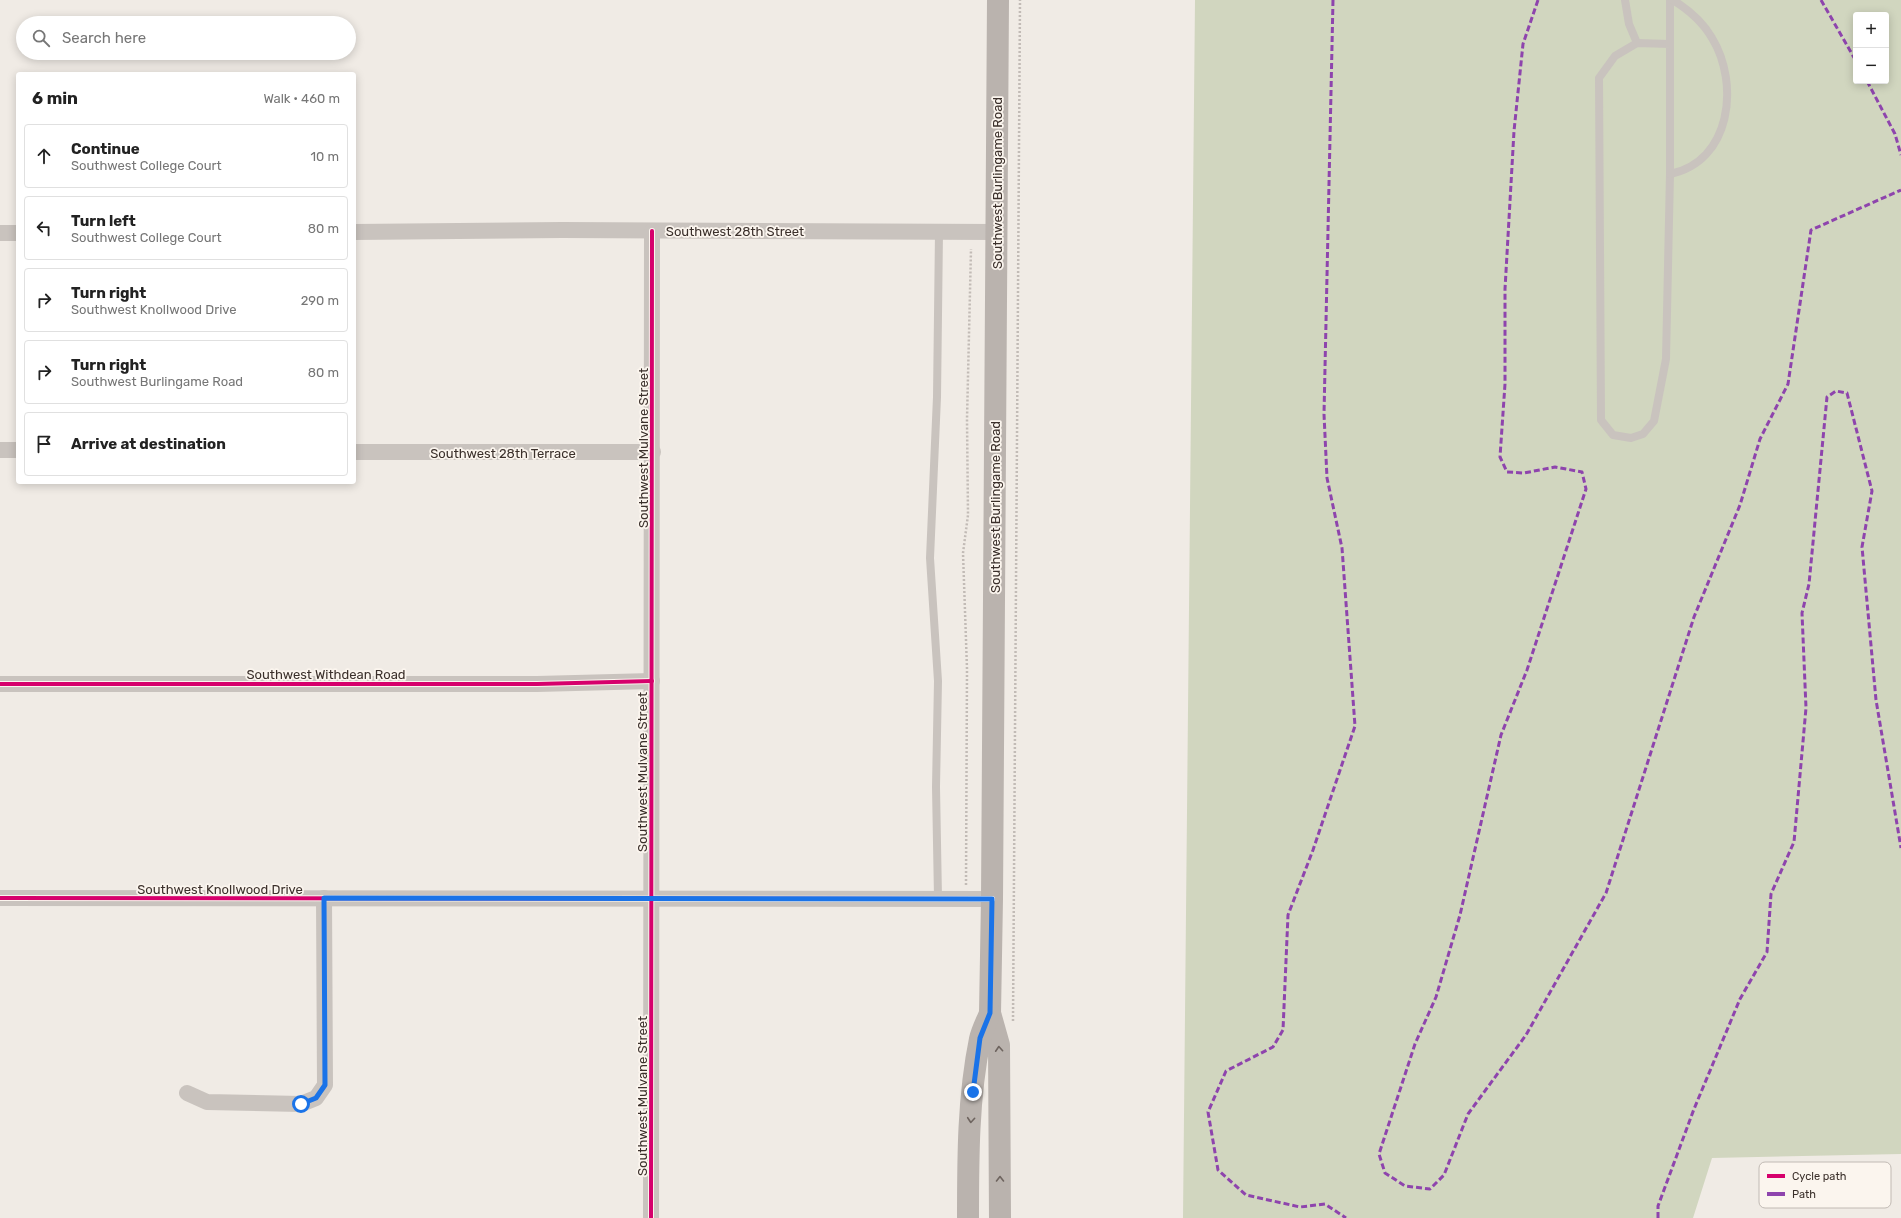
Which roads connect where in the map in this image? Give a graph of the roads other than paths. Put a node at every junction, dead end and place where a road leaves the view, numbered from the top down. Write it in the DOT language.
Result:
graph roads {
  1 [pos="998,0"];
  2 [pos="1625,0"];
  3 [pos="1670,0"];
  4 [pos="1674,0"];
  5 [pos="1636,43"];
  6 [pos="1670,44"];
  7 [pos="1670,174"];
  8 [pos="652,231"];
  9 [pos="356,232"];
  10 [pos="939,232"];
  11 [pos="997,232"];
  12 [pos="0,233"];
  13 [pos="16,233"];
  14 [pos="0,450"];
  15 [pos="16,450"];
  16 [pos="356,452"];
  17 [pos="653,452"];
  18 [pos="652,681"];
  19 [pos="0,684"];
  20 [pos="0,898"];
  21 [pos="324,898"];
  22 [pos="938,898"];
  23 [pos="652,899"];
  24 [pos="992,899"];
  25 [pos="990,1013"];
  26 [pos="187,1093"];
  27 [pos="652,1218"];
  28 [pos="968,1218"];
  29 [pos="1000,1218"];
  1 -- 11 [label="main road, Southwest Burlingame Road"];
  2 -- 5 [label="lane"];
  3 -- 6 [label="lane"];
  4 -- 7 [label="lane"];
  5 -- 6 [label="lane"];
  5 -- 7 [label="lane"];
  6 -- 7 [label="lane"];
  8 -- 9 [label="street, Southwest 28th Street"];
  8 -- 10 [label="street, Southwest 28th Street"];
  8 -- 17 [label="street, Southwest Mulvane Street"];
  10 -- 11 [label="street, Southwest 28th Street"];
  10 -- 22 [label="lane"];
  11 -- 24 [label="main road, Southwest Burlingame Road"];
  12 -- 13 [label="street"];
  14 -- 15 [label="street"];
  16 -- 17 [label="street, Southwest 28th Terrace"];
  17 -- 18 [label="street, Southwest Mulvane Street"];
  18 -- 19 [label="street, Southwest Withdean Road"];
  18 -- 23 [label="street, Southwest Mulvane Street"];
  20 -- 21 [label="street, Southwest Knollwood Drive"];
  21 -- 23 [label="street, Southwest Knollwood Drive"];
  21 -- 26 [label="street"];
  22 -- 23 [label="street, Southwest Knollwood Drive"];
  22 -- 24 [label="street, Southwest Knollwood Drive"];
  23 -- 27 [label="street, Southwest Mulvane Street"];
  24 -- 25 [label="main road, Southwest Burlingame Road"];
  25 -- 28 [label="main road, Southwest Burlingame Road, one-way"];
  29 -- 25 [label="main road, Southwest Burlingame Road, one-way"];
}
